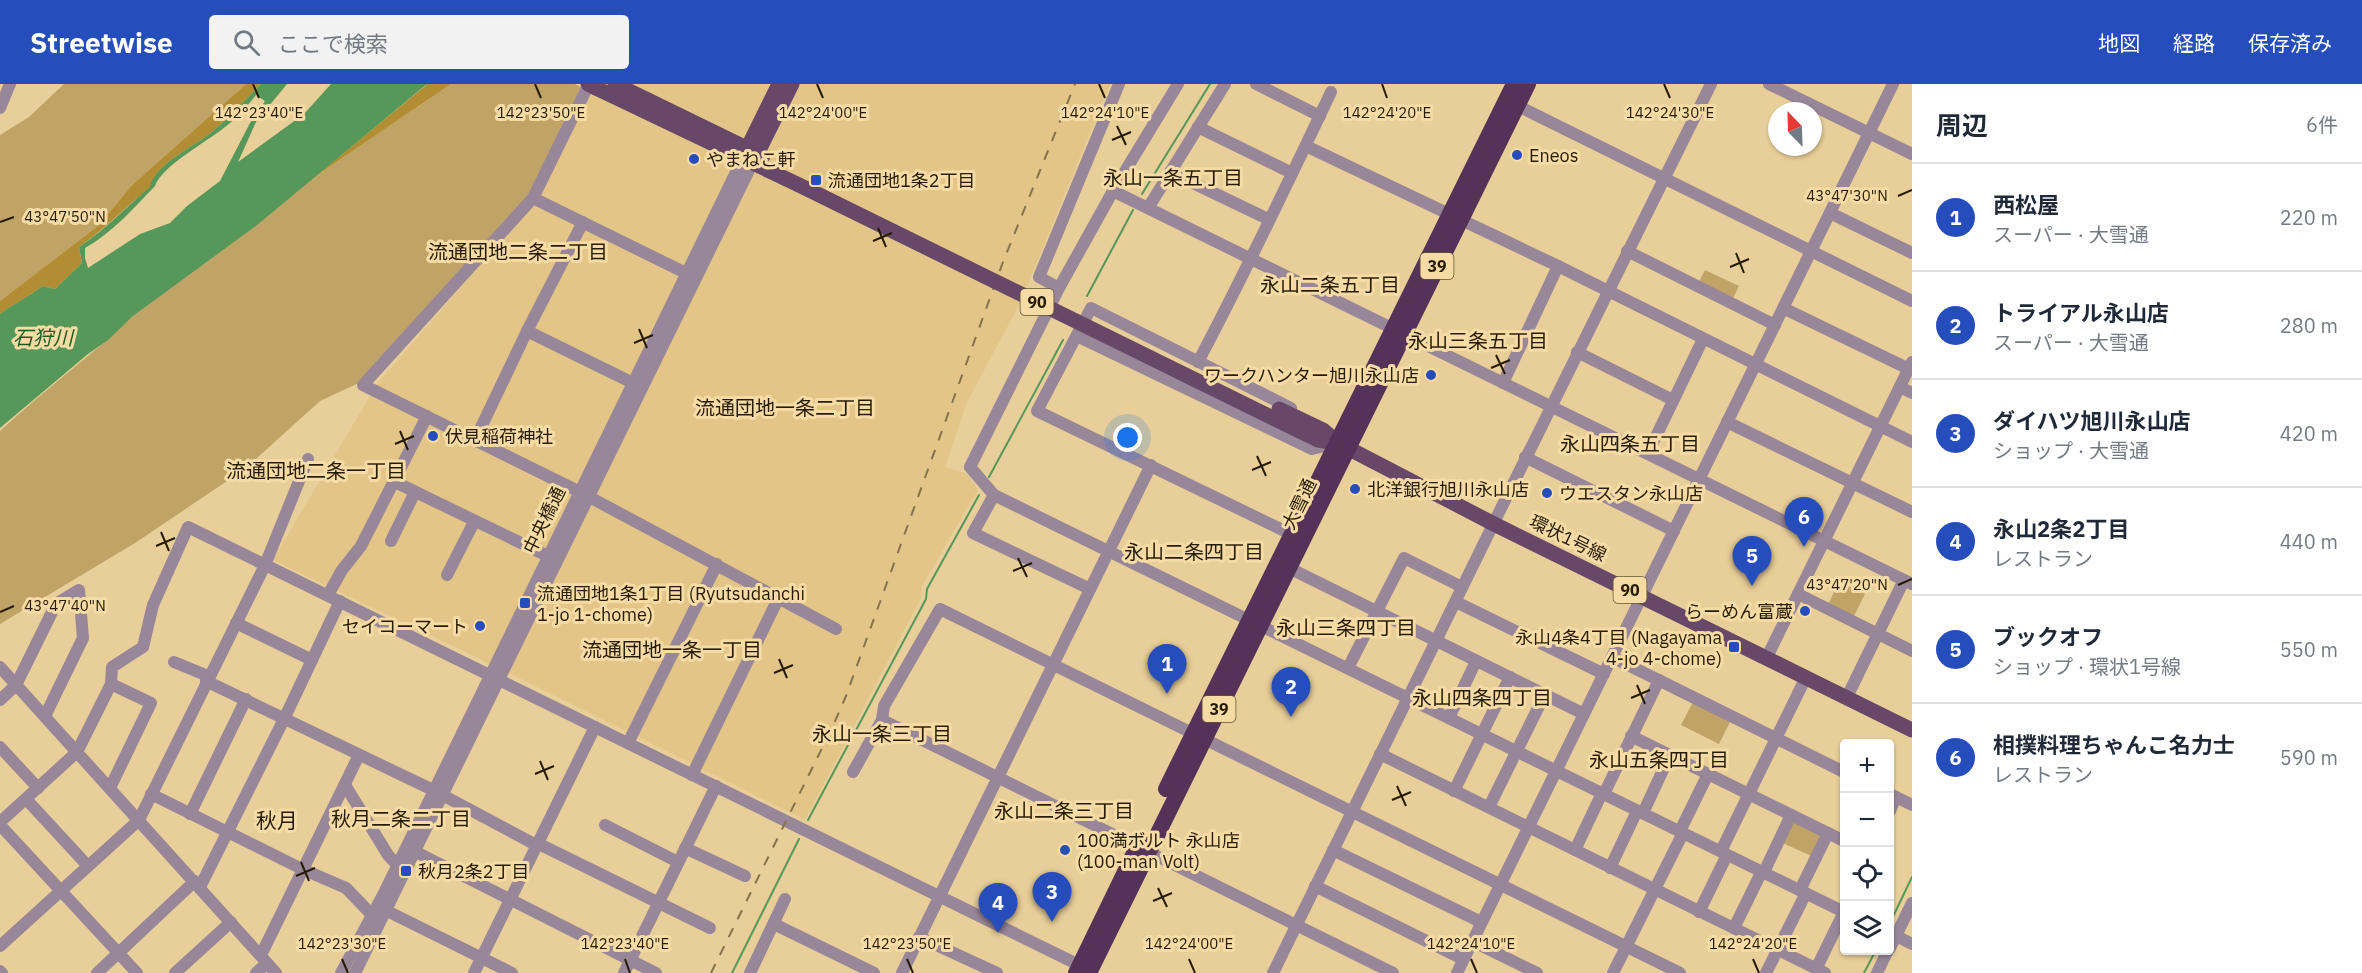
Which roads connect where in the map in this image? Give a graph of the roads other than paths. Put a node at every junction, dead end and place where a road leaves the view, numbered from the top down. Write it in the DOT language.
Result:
graph roads {
  1 [pos="10,84"];
  2 [pos="615,84"];
  3 [pos="779,84"];
  4 [pos="792,84"];
  5 [pos="1119,84"];
  6 [pos="1179,84"];
  7 [pos="1225,84"];
  8 [pos="1256,84"];
  9 [pos="1514,84"];
  10 [pos="1528,84"];
  11 [pos="1711,84"];
  12 [pos="1769,84"];
  13 [pos="1893,84"];
  14 [pos="591,85"];
  15 [pos="1331,92"];
  16 [pos="1512,102"];
  17 [pos="0,108"];
  18 [pos="1320,116"];
  19 [pos="1198,126"];
  20 [pos="1869,133"];
  21 [pos="1306,146"];
  22 [pos="1912,154"];
  23 [pos="750,155"];
  24 [pos="1170,172"];
  25 [pos="1292,172"];
  26 [pos="1664,178"];
  27 [pos="1113,191"];
  28 [pos="533,198"];
  29 [pos="1148,208"];
  30 [pos="1830,213"];
  31 [pos="1455,216"];
  32 [pos="1268,219"];
  33 [pos="583,222"];
  34 [pos="1627,251"];
  35 [pos="1811,252"];
  36 [pos="1912,253"];
  37 [pos="1252,259"];
  38 [pos="1558,266"];
  39 [pos="691,276"];
  40 [pos="1059,288"];
  41 [pos="1607,290"];
  42 [pos="1912,301"];
  43 [pos="1783,308"];
  44 [pos="1775,325"];
  45 [pos="528,331"];
  46 [pos="1398,331"];
  47 [pos="1077,336"];
  48 [pos="1703,339"];
  49 [pos="1577,352"];
  50 [pos="1198,362"];
  51 [pos="1755,365"];
  52 [pos="1910,366"];
  53 [pos="1503,383"];
  54 [pos="638,386"];
  55 [pos="1900,387"];
  56 [pos="1912,393"];
  57 [pos="1673,400"];
  58 [pos="1551,406"];
  59 [pos="427,416"];
  60 [pos="1727,422"];
  61 [pos="1881,426"];
  62 [pos="475,440"];
  63 [pos="1912,442"];
  64 [pos="1343,446"];
  65 [pos="1648,453"];
  66 [pos="1525,458"];
  67 [pos="308,459"];
  68 [pos="1151,465"];
  69 [pos="1699,479"];
  70 [pos="393,481"];
  71 [pos="1853,483"];
  72 [pos="415,492"];
  73 [pos="584,495"];
  74 [pos="994,495"];
  75 [pos="1912,512"];
  76 [pos="474,522"];
  77 [pos="1494,524"];
  78 [pos="1674,531"];
  79 [pos="1298,537"];
  80 [pos="1825,540"];
  81 [pos="392,541"];
  82 [pos="1109,549"];
  83 [pos="553,559"];
  84 [pos="717,564"];
  85 [pos="265,565"];
  86 [pos="1285,566"];
  87 [pos="447,575"];
  88 [pos="1908,582"];
  89 [pos="1462,587"];
  90 [pos="1089,589"];
  91 [pos="1798,594"];
  92 [pos="328,596"];
  93 [pos="1642,596"];
  94 [pos="779,597"];
  95 [pos="340,601"];
  96 [pos="1456,602"];
  97 [pos="1377,611"];
  98 [pos="236,623"];
  99 [pos="1256,623"];
  100 [pos="836,629"];
  101 [pos="1877,633"];
  102 [pos="1436,641"];
  103 [pos="1912,651"];
  104 [pos="1612,657"];
  105 [pos="1767,657"];
  106 [pos="312,660"];
  107 [pos="1476,661"];
  108 [pos="174,662"];
  109 [pos="1052,663"];
  110 [pos="0,667"];
  111 [pos="1348,668"];
  112 [pos="1604,674"];
  113 [pos="495,677"];
  114 [pos="1510,677"];
  115 [pos="1806,677"];
  116 [pos="207,679"];
  117 [pos="1659,680"];
  118 [pos="111,684"];
  119 [pos="16,685"];
  120 [pos="1545,694"];
  121 [pos="1847,697"];
  122 [pos="1408,698"];
  123 [pos="246,699"];
  124 [pos="0,700"];
  125 [pos="1584,714"];
  126 [pos="45,716"];
  127 [pos="285,717"];
  128 [pos="1449,718"];
  129 [pos="882,720"];
  130 [pos="595,727"];
  131 [pos="1912,730"];
  132 [pos="1482,735"];
  133 [pos="1199,736"];
  134 [pos="1631,736"];
  135 [pos="1777,738"];
  136 [pos="628,743"];
  137 [pos="0,747"];
  138 [pos="1517,751"];
  139 [pos="77,752"];
  140 [pos="1380,754"];
  141 [pos="359,755"];
  142 [pos="1670,755"];
  143 [pos="1556,770"];
  144 [pos="1840,770"];
  145 [pos="853,772"];
  146 [pos="1708,774"];
  147 [pos="692,775"];
  148 [pos="998,775"];
  149 [pos="345,785"];
  150 [pos="716,786"];
  151 [pos="38,788"];
  152 [pos="110,788"];
  153 [pos="1454,791"];
  154 [pos="438,793"];
  155 [pos="152,794"];
  156 [pos="1603,794"];
  157 [pos="1749,794"];
  158 [pos="1894,796"];
  159 [pos="26,799"];
  160 [pos="1912,805"];
  161 [pos="1489,807"];
  162 [pos="1352,812"];
  163 [pos="1640,812"];
  164 [pos="190,814"];
  165 [pos="1791,815"];
  166 [pos="139,820"];
  167 [pos="0,824"];
  168 [pos="605,825"];
  169 [pos="1528,827"];
  170 [pos="228,832"];
  171 [pos="1681,832"];
  172 [pos="1828,833"];
  173 [pos="1840,839"];
  174 [pos="538,845"];
  175 [pos="686,848"];
  176 [pos="1143,848"];
  177 [pos="1333,850"];
  178 [pos="1575,850"];
  179 [pos="416,852"];
  180 [pos="1724,853"];
  181 [pos="678,862"];
  182 [pos="87,865"];
  183 [pos="397,865"];
  184 [pos="1610,867"];
  185 [pos="302,869"];
  186 [pos="1763,872"];
  187 [pos="745,876"];
  188 [pos="197,884"];
  189 [pos="1500,885"];
  190 [pos="1315,886"];
  191 [pos="1654,890"];
  192 [pos="60,891"];
  193 [pos="1803,892"];
  194 [pos="939,896"];
  195 [pos="785,899"];
  196 [pos="510,901"];
  197 [pos="658,903"];
  198 [pos="1912,903"];
  199 [pos="1840,908"];
  200 [pos="378,911"];
  201 [pos="1699,912"];
  202 [pos="1840,917"];
  203 [pos="231,922"];
  204 [pos="1481,922"];
  205 [pos="774,924"];
  206 [pos="1296,925"];
  207 [pos="710,928"];
  208 [pos="1734,928"];
  209 [pos="1894,936"];
  210 [pos="919,937"];
  211 [pos="1472,942"];
  212 [pos="1894,942"];
  213 [pos="1912,944"];
  214 [pos="0,946"];
  215 [pos="1627,946"];
  216 [pos="1778,950"];
  217 [pos="118,953"];
  218 [pos="1885,955"];
  219 [pos="482,958"];
  220 [pos="264,959"];
  221 [pos="1463,959"];
  222 [pos="630,960"];
  223 [pos="360,971"];
  224 [pos="1086,971"];
  225 [pos="1821,971"];
  226 [pos="97,973"];
  227 [pos="136,973"];
  228 [pos="175,973"];
  229 [pos="256,973"];
  230 [pos="276,973"];
  231 [pos="341,973"];
  232 [pos="474,973"];
  233 [pos="512,973"];
  234 [pos="624,973"];
  235 [pos="656,973"];
  236 [pos="750,973"];
  237 [pos="874,973"];
  238 [pos="902,973"];
  239 [pos="997,973"];
  240 [pos="1273,973"];
  241 [pos="1393,973"];
  242 [pos="1456,973"];
  243 [pos="1537,973"];
  244 [pos="1613,973"];
  245 [pos="1680,973"];
  246 [pos="1767,973"];
  247 [pos="1877,973"];
  1 -- 17 [label="street"];
  2 -- 23 [label="main road, 90"];
  3 -- 23 [label="main road, 中央橋通"];
  4 -- 23 [label="main road, 中央橋通"];
  5 -- 40 [label="street"];
  6 -- 27 [label="street"];
  7 -- 19 [label="street"];
  8 -- 18 [label="street"];
  9 -- 16 [label="highway, 大雪通 / 39"];
  10 -- 16 [label="highway, 大雪通 / 39"];
  11 -- 26 [label="street"];
  12 -- 20 [label="street"];
  13 -- 20 [label="street"];
  14 -- 23 [label="main road, 90"];
  14 -- 28 [label="street"];
  15 -- 18 [label="street"];
  16 -- 26 [label="street"];
  16 -- 31 [label="highway, 大雪通 / 39"];
  18 -- 21 [label="street"];
  19 -- 24 [label="street"];
  19 -- 25 [label="street"];
  20 -- 22 [label="street"];
  20 -- 30 [label="street"];
  21 -- 25 [label="street"];
  21 -- 31 [label="street"];
  23 -- 39 [label="street, 中央橋通"];
  23 -- 64 [label="main road, 環状1号線 / 90, bridge"];
  24 -- 29 [label="street"];
  24 -- 32 [label="street"];
  25 -- 32 [label="street"];
  26 -- 34 [label="street"];
  26 -- 35 [label="street"];
  27 -- 29 [label="street"];
  27 -- 40 [label="street"];
  28 -- 33 [label="street"];
  28 -- 59 [label="street"];
  29 -- 37 [label="street"];
  30 -- 35 [label="street"];
  30 -- 36 [label="street"];
  31 -- 38 [label="street"];
  31 -- 46 [label="highway, 大雪通 / 39"];
  32 -- 37 [label="street"];
  33 -- 39 [label="street"];
  33 -- 45 [label="street"];
  34 -- 41 [label="street"];
  34 -- 44 [label="street"];
  35 -- 42 [label="street"];
  35 -- 43 [label="street"];
  37 -- 46 [label="street"];
  37 -- 50 [label="street"];
  38 -- 41 [label="street"];
  38 -- 53 [label="street"];
  39 -- 54 [label="street, 中央橋通"];
  40 -- 74 [label="street"];
  41 -- 48 [label="street"];
  41 -- 49 [label="street"];
  43 -- 44 [label="street"];
  43 -- 52 [label="street"];
  44 -- 51 [label="street"];
  45 -- 54 [label="street"];
  45 -- 62 [label="street"];
  46 -- 53 [label="street"];
  46 -- 64 [label="highway, 大雪通 / 39"];
  47 -- 50 [label="street"];
  47 -- 64 [label="street"];
  47 -- 68 [label="street"];
  48 -- 51 [label="street"];
  48 -- 57 [label="street"];
  49 -- 57 [label="street"];
  49 -- 58 [label="street"];
  50 -- 64 [label="street"];
  51 -- 60 [label="street"];
  51 -- 61 [label="street"];
  52 -- 55 [label="street"];
  53 -- 58 [label="street"];
  54 -- 73 [label="street, 中央橋通"];
  55 -- 56 [label="street"];
  55 -- 61 [label="street"];
  57 -- 65 [label="street"];
  58 -- 65 [label="street"];
  58 -- 66 [label="street"];
  59 -- 62 [label="street"];
  59 -- 70 [label="street"];
  60 -- 69 [label="street"];
  60 -- 71 [label="street"];
  61 -- 63 [label="street"];
  61 -- 71 [label="street"];
  62 -- 73 [label="street"];
  64 -- 77 [label="main road, 環状1号線 / 90"];
  64 -- 79 [label="highway, 大雪通 / 39"];
  65 -- 69 [label="street"];
  66 -- 77 [label="street"];
  66 -- 78 [label="street"];
  67 -- 85 [label="street"];
  68 -- 79 [label="street"];
  68 -- 82 [label="street"];
  69 -- 78 [label="street"];
  69 -- 80 [label="street"];
  70 -- 72 [label="street"];
  70 -- 92 [label="street"];
  71 -- 75 [label="street"];
  71 -- 80 [label="street"];
  72 -- 76 [label="street"];
  72 -- 81 [label="street"];
  73 -- 83 [label="street, 中央橋通"];
  73 -- 84 [label="street"];
  74 -- 82 [label="street"];
  74 -- 90 [label="street"];
  76 -- 83 [label="street"];
  76 -- 87 [label="street"];
  77 -- 89 [label="street"];
  77 -- 93 [label="main road, 環状1号線 / 90"];
  78 -- 93 [label="street"];
  79 -- 86 [label="highway, 大雪通 / 39"];
  80 -- 88 [label="street"];
  80 -- 91 [label="street"];
  82 -- 90 [label="street"];
  82 -- 99 [label="street"];
  83 -- 113 [label="street, 中央橋通"];
  84 -- 94 [label="street"];
  84 -- 136 [label="street"];
  85 -- 92 [label="street"];
  85 -- 98 [label="street"];
  85 -- 118 [label="street"];
  86 -- 97 [label="street"];
  86 -- 99 [label="highway, 大雪通 / 39"];
  88 -- 101 [label="street"];
  89 -- 96 [label="street"];
  89 -- 97 [label="street"];
  90 -- 109 [label="street"];
  91 -- 101 [label="street"];
  91 -- 105 [label="street"];
  92 -- 95 [label="street"];
  93 -- 104 [label="street"];
  93 -- 105 [label="main road, 環状1号線 / 90"];
  94 -- 100 [label="street"];
  94 -- 147 [label="street"];
  95 -- 106 [label="street"];
  95 -- 113 [label="street"];
  96 -- 102 [label="street"];
  96 -- 112 [label="street"];
  97 -- 102 [label="street"];
  97 -- 111 [label="street"];
  98 -- 106 [label="street"];
  98 -- 116 [label="street"];
  99 -- 111 [label="street"];
  99 -- 133 [label="highway, 大雪通 / 39"];
  101 -- 103 [label="street"];
  101 -- 121 [label="street"];
  102 -- 107 [label="street"];
  102 -- 122 [label="street"];
  104 -- 112 [label="street"];
  104 -- 117 [label="street"];
  105 -- 115 [label="main road, 環状1号線 / 90"];
  106 -- 127 [label="street"];
  107 -- 114 [label="street"];
  107 -- 128 [label="street"];
  108 -- 116 [label="street"];
  109 -- 129 [label="street"];
  109 -- 133 [label="street"];
  109 -- 148 [label="street"];
  110 -- 119 [label="street"];
  111 -- 122 [label="street"];
  112 -- 125 [label="street"];
  113 -- 130 [label="street"];
  113 -- 154 [label="street, 中央橋通"];
  114 -- 120 [label="street"];
  114 -- 132 [label="street"];
  115 -- 121 [label="main road, 環状1号線 / 90"];
  115 -- 135 [label="street"];
  116 -- 123 [label="street"];
  116 -- 155 [label="street"];
  117 -- 134 [label="street"];
  117 -- 135 [label="street"];
  118 -- 139 [label="street"];
  118 -- 152 [label="street"];
  119 -- 124 [label="street"];
  119 -- 126 [label="street"];
  119 -- 126 [label="street"];
  120 -- 125 [label="street"];
  120 -- 138 [label="street"];
  121 -- 131 [label="main road, 環状1号線 / 90"];
  122 -- 128 [label="street"];
  122 -- 140 [label="street"];
  123 -- 127 [label="street"];
  123 -- 164 [label="street"];
  125 -- 143 [label="street"];
  126 -- 139 [label="street"];
  127 -- 141 [label="street"];
  127 -- 170 [label="street"];
  128 -- 132 [label="street"];
  129 -- 145 [label="street"];
  129 -- 148 [label="street"];
  130 -- 136 [label="street"];
  130 -- 174 [label="street"];
  132 -- 138 [label="street"];
  132 -- 153 [label="street"];
  133 -- 162 [label="street"];
  133 -- 176 [label="highway, 大雪通 / 39"];
  134 -- 142 [label="street"];
  134 -- 156 [label="street"];
  135 -- 144 [label="street"];
  135 -- 157 [label="street"];
  136 -- 147 [label="street"];
  137 -- 151 [label="street"];
  138 -- 143 [label="street"];
  138 -- 161 [label="street"];
  139 -- 151 [label="street"];
  139 -- 152 [label="street"];
  140 -- 153 [label="street"];
  140 -- 162 [label="street"];
  141 -- 149 [label="street"];
  141 -- 154 [label="street"];
  142 -- 146 [label="street"];
  142 -- 163 [label="street"];
  143 -- 156 [label="street"];
  143 -- 169 [label="street"];
  146 -- 157 [label="street"];
  146 -- 171 [label="street"];
  147 -- 150 [label="street"];
  148 -- 176 [label="street"];
  148 -- 194 [label="street"];
  149 -- 183 [label="street"];
  149 -- 185 [label="street"];
  150 -- 175 [label="street"];
  150 -- 194 [label="street"];
  151 -- 159 [label="street"];
  152 -- 166 [label="street"];
  153 -- 161 [label="street"];
  154 -- 174 [label="street"];
  154 -- 179 [label="street, 中央橋通"];
  154 -- 183 [label="street, 中央橋通"];
  155 -- 164 [label="street"];
  155 -- 166 [label="street"];
  156 -- 163 [label="street"];
  156 -- 178 [label="street"];
  157 -- 165 [label="street"];
  157 -- 180 [label="street"];
  158 -- 160 [label="street"];
  159 -- 167 [label="street"];
  159 -- 182 [label="street"];
  161 -- 169 [label="street"];
  162 -- 177 [label="street"];
  162 -- 189 [label="street"];
  163 -- 171 [label="street"];
  163 -- 184 [label="street"];
  164 -- 170 [label="street"];
  165 -- 172 [label="street"];
  165 -- 186 [label="street"];
  166 -- 182 [label="street"];
  166 -- 188 [label="street"];
  167 -- 192 [label="street"];
  168 -- 181 [label="street"];
  169 -- 178 [label="street"];
  169 -- 189 [label="street"];
  170 -- 185 [label="street"];
  170 -- 188 [label="street"];
  171 -- 180 [label="street"];
  171 -- 191 [label="street"];
  172 -- 173 [label="street"];
  172 -- 193 [label="street"];
  174 -- 196 [label="street"];
  174 -- 197 [label="street"];
  175 -- 181 [label="street"];
  175 -- 187 [label="street"];
  176 -- 206 [label="street"];
  176 -- 224 [label="highway, 大雪通 / 39"];
  177 -- 190 [label="street"];
  177 -- 204 [label="street"];
  178 -- 184 [label="street"];
  179 -- 196 [label="street"];
  179 -- 200 [label="street, 中央橋通"];
  180 -- 186 [label="street"];
  180 -- 201 [label="street"];
  181 -- 197 [label="street"];
  182 -- 192 [label="street"];
  183 -- 200 [label="street, 中央橋通"];
  184 -- 191 [label="street"];
  185 -- 200 [label="street"];
  185 -- 220 [label="street"];
  186 -- 193 [label="street"];
  186 -- 208 [label="street"];
  188 -- 203 [label="street"];
  188 -- 217 [label="street"];
  189 -- 204 [label="street"];
  189 -- 215 [label="street"];
  190 -- 206 [label="street"];
  190 -- 221 [label="street"];
  191 -- 201 [label="street"];
  191 -- 215 [label="street"];
  192 -- 214 [label="street"];
  192 -- 217 [label="street"];
  193 -- 199 [label="street"];
  193 -- 216 [label="street"];
  194 -- 210 [label="street"];
  194 -- 224 [label="street"];
  195 -- 205 [label="street"];
  196 -- 219 [label="street"];
  196 -- 222 [label="street"];
  197 -- 207 [label="street"];
  197 -- 222 [label="street"];
  198 -- 209 [label="street"];
  200 -- 219 [label="street"];
  200 -- 223 [label="street, 中央橋通"];
  200 -- 231 [label="street, 中央橋通"];
  201 -- 208 [label="street"];
  202 -- 225 [label="street"];
  203 -- 220 [label="street"];
  203 -- 228 [label="street"];
  204 -- 211 [label="street"];
  205 -- 236 [label="street"];
  205 -- 237 [label="street"];
  206 -- 240 [label="street"];
  206 -- 241 [label="street"];
  208 -- 216 [label="street"];
  210 -- 238 [label="street"];
  210 -- 239 [label="street"];
  211 -- 221 [label="street"];
  211 -- 243 [label="street"];
  212 -- 213 [label="street"];
  215 -- 244 [label="street"];
  215 -- 245 [label="street"];
  216 -- 225 [label="street"];
  216 -- 246 [label="street"];
  217 -- 226 [label="street"];
  217 -- 227 [label="street"];
  218 -- 247 [label="street"];
  219 -- 232 [label="street"];
  219 -- 233 [label="street"];
  220 -- 229 [label="street"];
  220 -- 230 [label="street"];
  221 -- 242 [label="street"];
  222 -- 234 [label="street"];
  222 -- 235 [label="street"];
}
